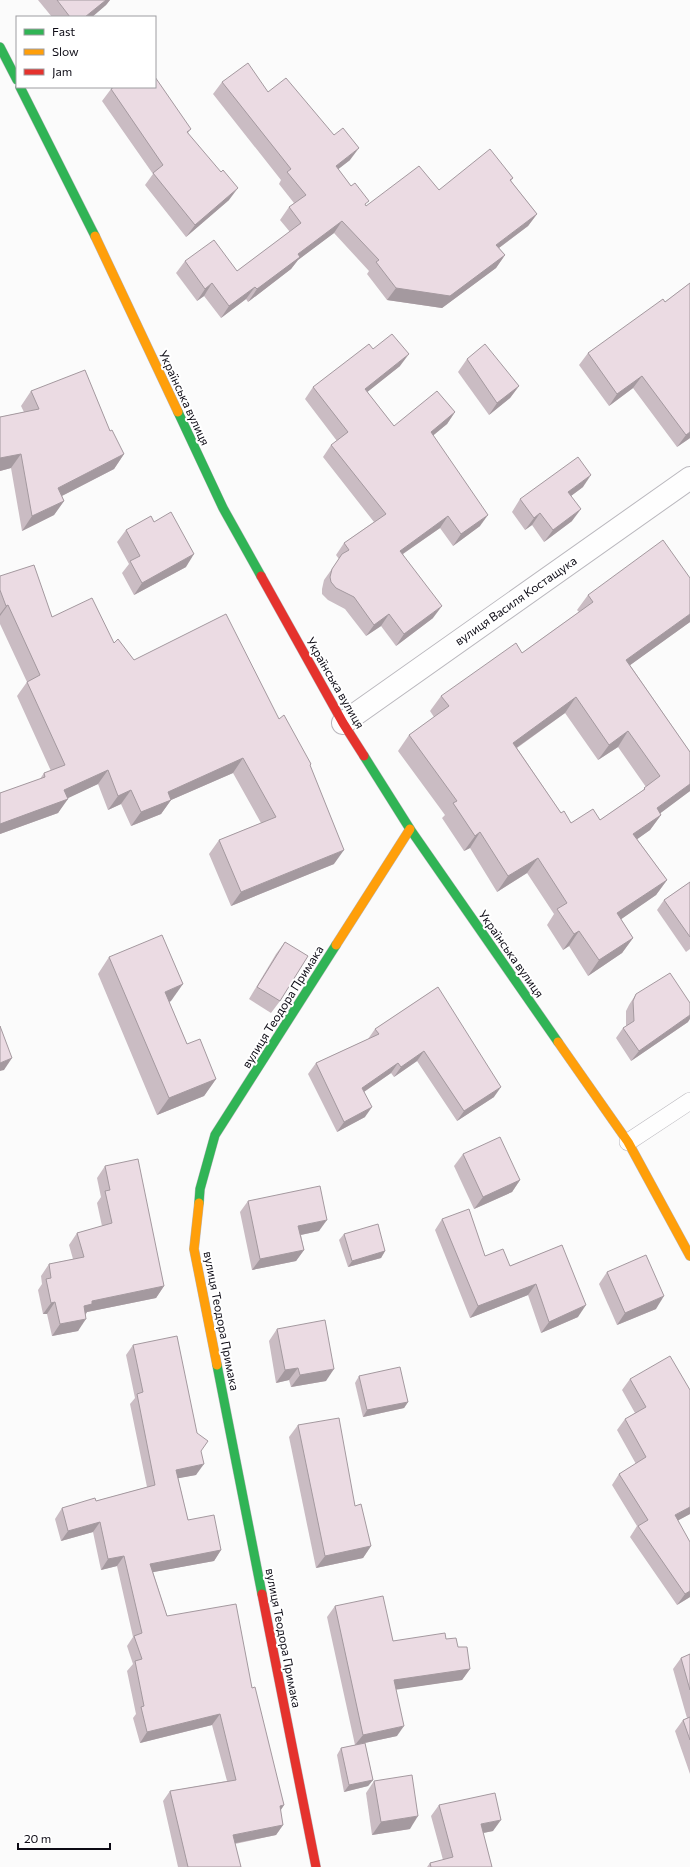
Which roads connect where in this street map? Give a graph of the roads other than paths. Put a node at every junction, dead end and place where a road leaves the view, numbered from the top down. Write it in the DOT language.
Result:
graph roads {
  1 [pos="0,47"];
  2 [pos="16,78"];
  3 [pos="21,88"];
  4 [pos="690,478"];
  5 [pos="343,723"];
  6 [pos="410,829"];
  7 [pos="690,1101"];
  8 [pos="628,1142"];
  9 [pos="690,1256"];
  10 [pos="316,1867"];
  1 -- 2 [label="street"];
  3 -- 5 [label="street, Українська вулиця"];
  4 -- 5 [label="street, вулиця Василя Костащука"];
  5 -- 6 [label="street, Українська вулиця"];
  6 -- 8 [label="street, Українська вулиця"];
  6 -- 10 [label="street, вулиця Теодора Примака"];
  7 -- 8 [label="lane"];
  8 -- 9 [label="street, Українська вулиця"];
}
